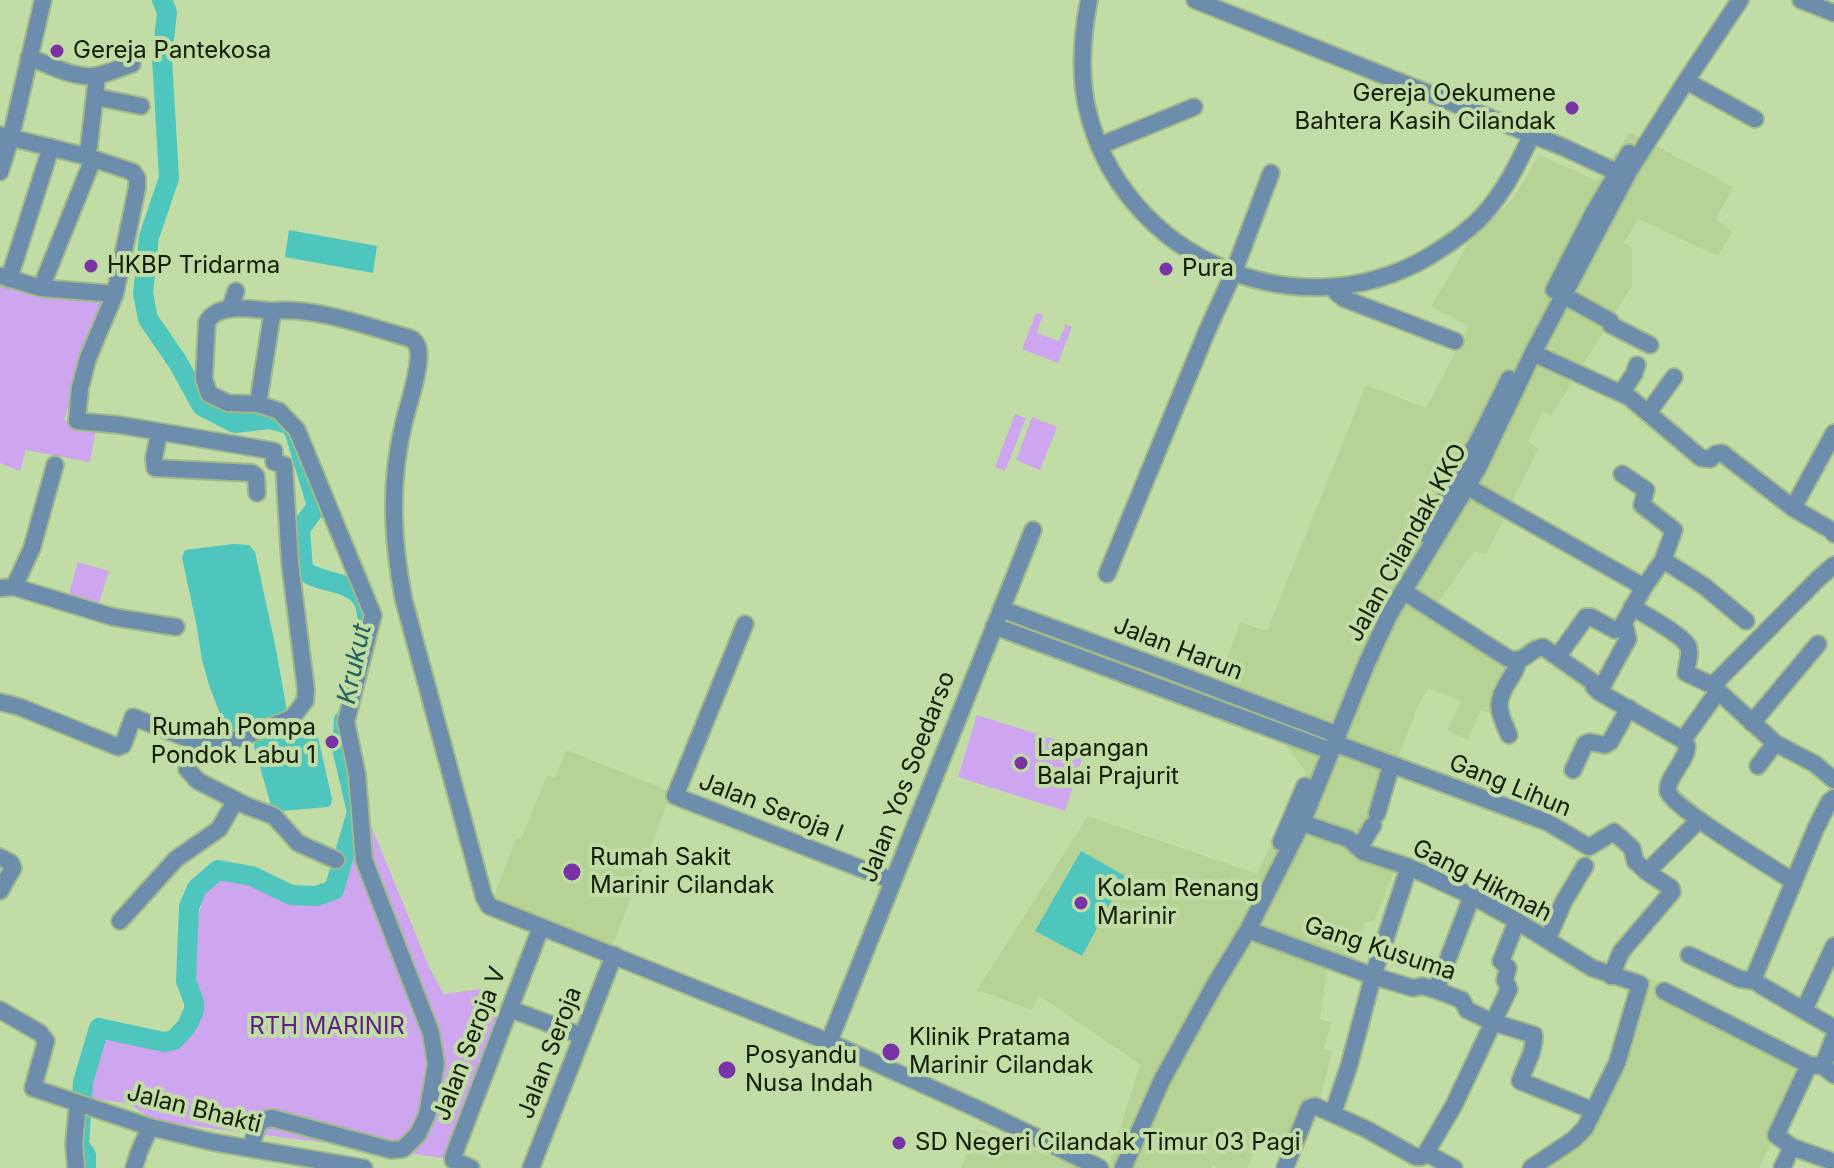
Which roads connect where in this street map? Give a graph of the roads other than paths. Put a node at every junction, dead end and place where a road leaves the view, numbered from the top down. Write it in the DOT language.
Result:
graph roads {
  1 [pos="43,0"];
  2 [pos="1089,0"];
  3 [pos="1195,0"];
  4 [pos="1727,0"];
  5 [pos="1740,0"];
  6 [pos="1801,0"];
  7 [pos="1834,13"];
  8 [pos="29,57"];
  9 [pos="132,64"];
  10 [pos="97,76"];
  11 [pos="1686,81"];
  12 [pos="96,97"];
  13 [pos="141,106"];
  14 [pos="1194,107"];
  15 [pos="1755,119"];
  16 [pos="1532,135"];
  17 [pos="6,136"];
  18 [pos="1099,146"];
  19 [pos="51,147"];
  20 [pos="89,158"];
  21 [pos="0,172"];
  22 [pos="1271,173"];
  23 [pos="1622,174"];
  24 [pos="1233,274"];
  25 [pos="5,277"];
  26 [pos="41,288"];
  27 [pos="1333,288"];
  28 [pos="236,291"];
  29 [pos="115,294"];
  30 [pos="1563,295"];
  31 [pos="230,309"];
  32 [pos="274,311"];
  33 [pos="1455,341"];
  34 [pos="1650,345"];
  35 [pos="1533,353"];
  36 [pos="1637,365"];
  37 [pos="1674,377"];
  38 [pos="1621,393"];
  39 [pos="258,404"];
  40 [pos="1648,413"];
  41 [pos="159,433"];
  42 [pos="1834,433"];
  43 [pos="55,465"];
  44 [pos="1622,474"];
  45 [pos="1466,486"];
  46 [pos="257,493"];
  47 [pos="1793,508"];
  48 [pos="1033,530"];
  49 [pos="1834,534"];
  50 [pos="1663,560"];
  51 [pos="1834,565"];
  52 [pos="1107,574"];
  53 [pos="1644,587"];
  54 [pos="7,588"];
  55 [pos="1403,591"];
  56 [pos="1001,609"];
  57 [pos="1628,614"];
  58 [pos="1746,621"];
  59 [pos="745,624"];
  60 [pos="994,626"];
  61 [pos="176,627"];
  62 [pos="1818,644"];
  63 [pos="1558,656"];
  64 [pos="1517,661"];
  65 [pos="1717,689"];
  66 [pos="1599,692"];
  67 [pos="0,702"];
  68 [pos="1629,708"];
  69 [pos="1752,723"];
  70 [pos="1509,735"];
  71 [pos="196,740"];
  72 [pos="1683,740"];
  73 [pos="1331,742"];
  74 [pos="1775,743"];
  75 [pos="1391,766"];
  76 [pos="1758,766"];
  77 [pos="1573,770"];
  78 [pos="1834,780"];
  79 [pos="1834,798"];
  80 [pos="236,800"];
  81 [pos="1699,820"];
  82 [pos="1302,823"];
  83 [pos="1352,842"];
  84 [pos="0,857"];
  85 [pos="336,860"];
  86 [pos="1585,866"];
  87 [pos="1409,867"];
  88 [pos="1647,872"];
  89 [pos="893,881"];
  90 [pos="1794,882"];
  91 [pos="0,891"];
  92 [pos="1472,896"];
  93 [pos="120,921"];
  94 [pos="1517,921"];
  95 [pos="541,927"];
  96 [pos="1248,930"];
  97 [pos="1547,940"];
  98 [pos="1834,946"];
  99 [pos="614,955"];
  100 [pos="1689,955"];
  101 [pos="1373,976"];
  102 [pos="1611,976"];
  103 [pos="1755,981"];
  104 [pos="1436,990"];
  105 [pos="1664,991"];
  106 [pos="510,1009"];
  107 [pos="0,1010"];
  108 [pos="1804,1010"];
  109 [pos="1492,1022"];
  110 [pos="1834,1028"];
  111 [pos="582,1036"];
  112 [pos="1834,1037"];
  113 [pos="829,1042"];
  114 [pos="1822,1069"];
  115 [pos="77,1103"];
  116 [pos="1594,1111"];
  117 [pos="1333,1113"];
  118 [pos="150,1127"];
  119 [pos="1792,1147"];
  120 [pos="252,1149"];
  121 [pos="1417,1158"];
  122 [pos="1834,1162"];
  123 [pos="76,1168"];
  124 [pos="134,1168"];
  125 [pos="358,1168"];
  126 [pos="471,1168"];
  127 [pos="531,1168"];
  128 [pos="1100,1168"];
  129 [pos="1112,1168"];
  130 [pos="1123,1168"];
  131 [pos="1285,1168"];
  132 [pos="1454,1168"];
  133 [pos="1531,1168"];
  134 [pos="1782,1168"];
  1 -- 8 [label="street"];
  2 -- 18 [label="street"];
  3 -- 16 [label="street"];
  4 -- 23 [label="street, Jalan Cilandak KKO"];
  5 -- 11 [label="street, Jalan Cilandak KKO"];
  6 -- 7 [label="street"];
  8 -- 10 [label="street"];
  8 -- 17 [label="street"];
  9 -- 10 [label="street"];
  10 -- 12 [label="street"];
  11 -- 15 [label="street"];
  11 -- 23 [label="street, Jalan Cilandak KKO"];
  12 -- 13 [label="street"];
  12 -- 20 [label="street"];
  14 -- 18 [label="street"];
  16 -- 23 [label="street"];
  16 -- 27 [label="street"];
  17 -- 19 [label="street"];
  17 -- 21 [label="street"];
  18 -- 24 [label="street"];
  19 -- 20 [label="street"];
  19 -- 25 [label="street"];
  20 -- 26 [label="street"];
  20 -- 29 [label="street"];
  22 -- 24 [label="street"];
  23 -- 30 [label="street, Jalan Cilandak KKO"];
  23 -- 73 [label="street, Jalan Cilandak KKO"];
  24 -- 27 [label="street"];
  24 -- 52 [label="street"];
  25 -- 26 [label="street"];
  26 -- 29 [label="street"];
  27 -- 33 [label="street"];
  28 -- 31 [label="street"];
  29 -- 41 [label="street"];
  30 -- 34 [label="street"];
  30 -- 35 [label="street, Jalan Cilandak KKO"];
  31 -- 32 [label="street"];
  31 -- 39 [label="street"];
  32 -- 39 [label="street"];
  32 -- 95 [label="street"];
  35 -- 38 [label="street"];
  35 -- 45 [label="street, Jalan Cilandak KKO"];
  36 -- 38 [label="street"];
  37 -- 40 [label="street"];
  38 -- 40 [label="street"];
  39 -- 120 [label="street"];
  40 -- 47 [label="street"];
  41 -- 46 [label="street"];
  41 -- 71 [label="street"];
  42 -- 47 [label="street"];
  43 -- 54 [label="street"];
  44 -- 50 [label="street"];
  45 -- 53 [label="street"];
  45 -- 55 [label="street, Jalan Cilandak KKO"];
  47 -- 49 [label="street"];
  48 -- 56 [label="street, Jalan Yos Soedarso"];
  50 -- 53 [label="street"];
  50 -- 58 [label="street"];
  51 -- 65 [label="street"];
  53 -- 57 [label="street"];
  54 -- 61 [label="street"];
  55 -- 64 [label="street"];
  55 -- 73 [label="street, Jalan Cilandak KKO"];
  56 -- 60 [label="street, Jalan Yos Soedarso"];
  56 -- 73 [label="street, Jalan Harun"];
  57 -- 63 [label="street"];
  57 -- 65 [label="street"];
  57 -- 66 [label="street"];
  59 -- 89 [label="street, Jalan Seroja I"];
  60 -- 73 [label="street, Jalan Harun"];
  60 -- 89 [label="street, Jalan Yos Soedarso"];
  62 -- 69 [label="street"];
  63 -- 64 [label="street"];
  63 -- 66 [label="street"];
  64 -- 70 [label="street"];
  65 -- 69 [label="street"];
  65 -- 72 [label="street"];
  66 -- 68 [label="street"];
  67 -- 71 [label="street"];
  68 -- 72 [label="street"];
  68 -- 77 [label="street"];
  69 -- 74 [label="street"];
  71 -- 80 [label="street"];
  72 -- 81 [label="street"];
  73 -- 75 [label="street, Gang Lihun"];
  73 -- 82 [label="street, Jalan Cilandak KKO"];
  73 -- 129 [label="street, Jalan Cilandak KKO"];
  74 -- 76 [label="street"];
  74 -- 78 [label="street"];
  75 -- 83 [label="street"];
  75 -- 88 [label="street, Gang Lihun"];
  79 -- 90 [label="street"];
  80 -- 85 [label="street"];
  80 -- 93 [label="street"];
  81 -- 88 [label="street"];
  81 -- 90 [label="street"];
  82 -- 83 [label="street, Gang Hikmah"];
  82 -- 96 [label="street, Jalan Cilandak KKO"];
  83 -- 87 [label="street, Gang Hikmah"];
  84 -- 91 [label="street"];
  86 -- 97 [label="street"];
  87 -- 92 [label="street, Gang Hikmah"];
  87 -- 101 [label="street"];
  88 -- 102 [label="street"];
  89 -- 113 [label="street, Jalan Yos Soedarso"];
  90 -- 103 [label="street"];
  92 -- 94 [label="street, Gang Hikmah"];
  92 -- 104 [label="street"];
  94 -- 97 [label="street, Gang Hikmah"];
  94 -- 109 [label="street"];
  95 -- 99 [label="street"];
  95 -- 106 [label="street, Jalan Seroja V"];
  96 -- 101 [label="street, Gang Kusuma"];
  96 -- 130 [label="street, Jalan Cilandak KKO"];
  97 -- 102 [label="street, Gang Hikmah"];
  98 -- 108 [label="street"];
  99 -- 111 [label="street, Jalan Seroja"];
  99 -- 113 [label="street"];
  100 -- 103 [label="street"];
  101 -- 104 [label="street, Gang Kusuma"];
  101 -- 117 [label="street"];
  102 -- 116 [label="street, Gang Hikmah"];
  103 -- 108 [label="street"];
  104 -- 109 [label="street, Gang Kusuma"];
  105 -- 114 [label="street"];
  106 -- 111 [label="street"];
  106 -- 126 [label="street, Jalan Seroja V"];
  107 -- 115 [label="street, Jalan Bhakti"];
  108 -- 110 [label="street"];
  109 -- 116 [label="street, Gang Kusuma"];
  109 -- 121 [label="street"];
  111 -- 127 [label="street, Jalan Seroja"];
  112 -- 114 [label="street"];
  113 -- 128 [label="street"];
  114 -- 119 [label="street"];
  115 -- 118 [label="street, Jalan Bhakti"];
  115 -- 123 [label="street"];
  116 -- 133 [label="street"];
  117 -- 121 [label="street"];
  117 -- 131 [label="street"];
  118 -- 120 [label="street, Jalan Bhakti"];
  118 -- 124 [label="street"];
  119 -- 122 [label="street"];
  119 -- 134 [label="street"];
  120 -- 125 [label="street, Jalan Bhakti"];
  121 -- 132 [label="street"];
}
